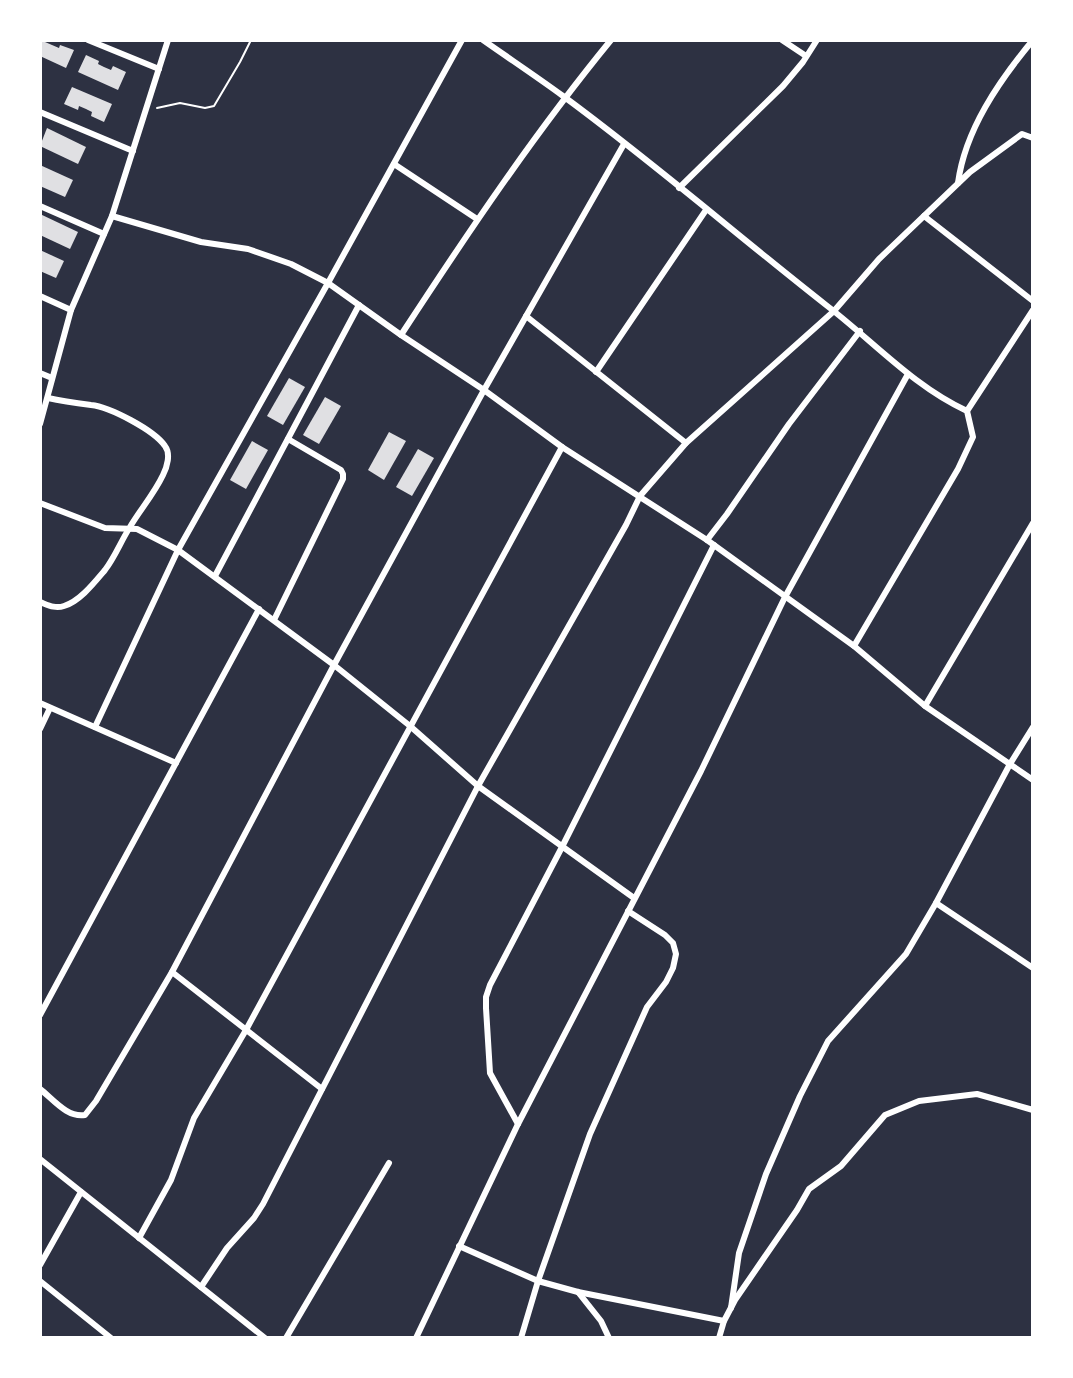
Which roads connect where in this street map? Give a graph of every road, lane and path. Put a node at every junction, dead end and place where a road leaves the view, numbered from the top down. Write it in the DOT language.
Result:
graph roads {
  1 [pos="88,40"];
  2 [pos="168,40"];
  3 [pos="251,40"];
  4 [pos="462,40"];
  5 [pos="483,40"];
  6 [pos="611,40"];
  7 [pos="782,40"];
  8 [pos="817,40"];
  9 [pos="1033,40"];
  10 [pos="806,56"];
  11 [pos="159,69"];
  12 [pos="565,97"];
  13 [pos="146,109"];
  14 [pos="40,112"];
  15 [pos="1033,138"];
  16 [pos="624,144"];
  17 [pos="133,151"];
  18 [pos="394,164"];
  19 [pos="958,183"];
  20 [pos="679,188"];
  21 [pos="40,206"];
  22 [pos="706,210"];
  23 [pos="112,216"];
  24 [pos="924,216"];
  25 [pos="477,219"];
  26 [pos="104,234"];
  27 [pos="328,283"];
  28 [pos="40,296"];
  29 [pos="1033,301"];
  30 [pos="359,305"];
  31 [pos="71,310"];
  32 [pos="1033,310"];
  33 [pos="834,311"];
  34 [pos="526,316"];
  35 [pos="860,331"];
  36 [pos="401,335"];
  37 [pos="596,372"];
  38 [pos="40,373"];
  39 [pos="908,374"];
  40 [pos="52,378"];
  41 [pos="484,390"];
  42 [pos="48,398"];
  43 [pos="967,411"];
  44 [pos="40,424"];
  45 [pos="288,439"];
  46 [pos="686,443"];
  47 [pos="562,447"];
  48 [pos="640,496"];
  49 [pos="40,503"];
  50 [pos="1033,523"];
  51 [pos="129,529"];
  52 [pos="707,540"];
  53 [pos="714,545"];
  54 [pos="178,550"];
  55 [pos="215,576"];
  56 [pos="785,597"];
  57 [pos="40,602"];
  58 [pos="259,609"];
  59 [pos="274,620"];
  60 [pos="854,646"];
  61 [pos="334,665"];
  62 [pos="40,703"];
  63 [pos="925,706"];
  64 [pos="50,708"];
  65 [pos="410,726"];
  66 [pos="95,727"];
  67 [pos="1033,727"];
  68 [pos="40,729"];
  69 [pos="176,763"];
  70 [pos="1010,764"];
  71 [pos="1033,780"];
  72 [pos="478,786"];
  73 [pos="562,847"];
  74 [pos="634,898"];
  75 [pos="936,903"];
  76 [pos="628,911"];
  77 [pos="1033,968"];
  78 [pos="172,972"];
  79 [pos="40,1015"];
  80 [pos="246,1030"];
  81 [pos="40,1089"];
  82 [pos="322,1089"];
  83 [pos="1033,1110"];
  84 [pos="518,1124"];
  85 [pos="40,1159"];
  86 [pos="389,1163"];
  87 [pos="81,1192"];
  88 [pos="139,1238"];
  89 [pos="459,1246"];
  90 [pos="40,1265"];
  91 [pos="40,1281"];
  92 [pos="538,1281"];
  93 [pos="201,1287"];
  94 [pos="578,1292"];
  95 [pos="731,1308"];
  96 [pos="724,1321"];
  97 [pos="719,1337"];
  98 [pos="111,1338"];
  99 [pos="265,1338"];
  100 [pos="286,1338"];
  101 [pos="416,1338"];
  102 [pos="521,1338"];
  103 [pos="609,1338"];
  1 -- 11 [label="street"];
  2 -- 11 [label="street"];
  3 -- 13 [label="path"];
  4 -- 18 [label="street"];
  5 -- 12 [label="street"];
  6 -- 12 [label="street"];
  7 -- 10 [label="street"];
  8 -- 10 [label="street"];
  9 -- 19 [label="street"];
  10 -- 20 [label="street"];
  11 -- 13 [label="street"];
  12 -- 16 [label="street"];
  12 -- 25 [label="street"];
  13 -- 17 [label="street"];
  14 -- 17 [label="street"];
  15 -- 19 [label="street"];
  16 -- 20 [label="street"];
  16 -- 34 [label="street"];
  17 -- 23 [label="street"];
  18 -- 25 [label="street"];
  18 -- 27 [label="street"];
  19 -- 24 [label="street"];
  20 -- 22 [label="street"];
  21 -- 26 [label="street"];
  22 -- 33 [label="street"];
  22 -- 37 [label="street"];
  23 -- 26 [label="street"];
  23 -- 27 [label="street"];
  24 -- 29 [label="street"];
  24 -- 33 [label="street"];
  25 -- 36 [label="street"];
  26 -- 31 [label="street"];
  27 -- 30 [label="street"];
  27 -- 54 [label="street"];
  28 -- 31 [label="street"];
  30 -- 36 [label="street"];
  30 -- 45 [label="street"];
  31 -- 40 [label="street"];
  32 -- 43 [label="street"];
  33 -- 35 [label="street"];
  33 -- 46 [label="street"];
  34 -- 37 [label="street"];
  34 -- 41 [label="street"];
  35 -- 39 [label="street"];
  35 -- 52 [label="street"];
  36 -- 41 [label="street"];
  37 -- 46 [label="street"];
  38 -- 40 [label="street"];
  39 -- 43 [label="street"];
  39 -- 56 [label="street"];
  40 -- 42 [label="street"];
  41 -- 47 [label="street"];
  41 -- 61 [label="street"];
  42 -- 44 [label="street"];
  42 -- 51 [label="street"];
  43 -- 60 [label="street"];
  45 -- 55 [label="street"];
  45 -- 59 [label="street"];
  46 -- 48 [label="street"];
  47 -- 48 [label="street"];
  47 -- 65 [label="street"];
  48 -- 52 [label="street"];
  48 -- 72 [label="street"];
  49 -- 51 [label="street"];
  50 -- 63 [label="street"];
  51 -- 54 [label="street"];
  51 -- 57 [label="street"];
  52 -- 53 [label="street"];
  53 -- 56 [label="street"];
  53 -- 73 [label="street"];
  54 -- 55 [label="street"];
  54 -- 66 [label="street"];
  55 -- 58 [label="street"];
  56 -- 60 [label="street"];
  56 -- 74 [label="street"];
  58 -- 59 [label="street"];
  58 -- 69 [label="street"];
  59 -- 61 [label="street"];
  60 -- 63 [label="street"];
  61 -- 65 [label="street"];
  61 -- 78 [label="street"];
  62 -- 64 [label="street"];
  63 -- 70 [label="street"];
  64 -- 66 [label="street"];
  64 -- 68 [label="street"];
  65 -- 72 [label="street"];
  65 -- 80 [label="street"];
  66 -- 69 [label="street"];
  67 -- 70 [label="street"];
  69 -- 79 [label="street"];
  70 -- 71 [label="street"];
  70 -- 75 [label="street"];
  72 -- 73 [label="street"];
  72 -- 82 [label="street"];
  73 -- 74 [label="street"];
  73 -- 84 [label="street"];
  74 -- 76 [label="street"];
  75 -- 77 [label="street"];
  75 -- 95 [label="street"];
  76 -- 84 [label="street"];
  76 -- 92 [label="street"];
  78 -- 80 [label="street"];
  78 -- 81 [label="street"];
  80 -- 82 [label="street"];
  80 -- 88 [label="street"];
  82 -- 93 [label="street"];
  83 -- 95 [label="street"];
  84 -- 89 [label="street"];
  85 -- 87 [label="street"];
  86 -- 100 [label="street"];
  87 -- 88 [label="street"];
  87 -- 90 [label="street"];
  88 -- 93 [label="street"];
  89 -- 92 [label="street"];
  89 -- 101 [label="street"];
  91 -- 98 [label="street"];
  92 -- 94 [label="street"];
  92 -- 102 [label="street"];
  93 -- 99 [label="street"];
  94 -- 96 [label="street"];
  94 -- 103 [label="street"];
  95 -- 96 [label="street"];
  96 -- 97 [label="street"];
}
